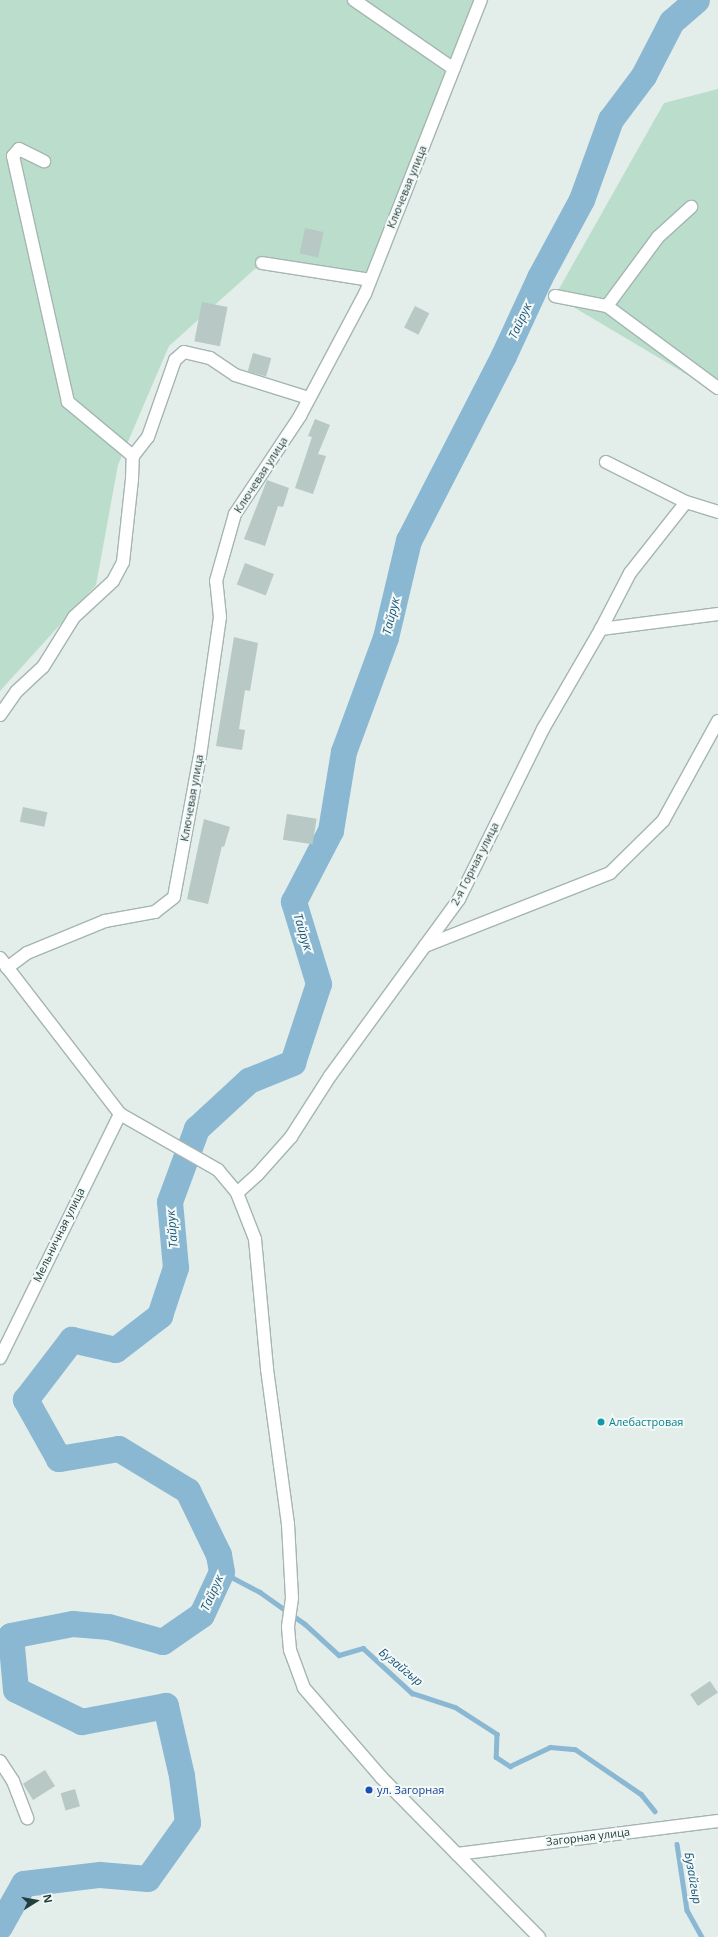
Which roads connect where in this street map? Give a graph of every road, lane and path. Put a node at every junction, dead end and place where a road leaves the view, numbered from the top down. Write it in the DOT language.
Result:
graph roads {
  1 [pos="354,0"];
  2 [pos="481,0"];
  3 [pos="454,69"];
  4 [pos="44,161"];
  5 [pos="691,207"];
  6 [pos="262,263"];
  7 [pos="370,280"];
  8 [pos="555,296"];
  9 [pos="607,306"];
  10 [pos="718,388"];
  11 [pos="309,398"];
  12 [pos="133,456"];
  13 [pos="606,462"];
  14 [pos="686,502"];
  15 [pos="718,512"];
  16 [pos="718,614"];
  17 [pos="601,629"];
  18 [pos="0,715"];
  19 [pos="718,721"];
  20 [pos="425,946"];
  21 [pos="4,963"];
  22 [pos="120,1114"];
  23 [pos="237,1193"];
  24 [pos="0,1358"];
  25 [pos="0,1761"];
  26 [pos="27,1818"];
  27 [pos="718,1821"];
  28 [pos="457,1854"];
  29 [pos="539,1937"];
  1 -- 3 [label="street"];
  2 -- 3 [label="street, Ключевая улица"];
  3 -- 7 [label="street, Ключевая улица"];
  4 -- 12 [label="street"];
  5 -- 9 [label="street"];
  6 -- 7 [label="street"];
  7 -- 11 [label="street, Ключевая улица"];
  8 -- 9 [label="street"];
  9 -- 10 [label="street"];
  11 -- 12 [label="street"];
  11 -- 21 [label="street, Ключевая улица"];
  12 -- 18 [label="street"];
  13 -- 14 [label="street"];
  14 -- 15 [label="street"];
  14 -- 17 [label="street, 2-я Горная улица"];
  16 -- 17 [label="street"];
  17 -- 20 [label="street, 2-я Горная улица"];
  19 -- 20 [label="street"];
  20 -- 23 [label="street, 2-я Горная улица"];
  21 -- 22 [label="street"];
  22 -- 23 [label="street"];
  22 -- 24 [label="street, Мельничная улица"];
  23 -- 28 [label="street"];
  25 -- 26 [label="street"];
  27 -- 28 [label="street, Загорная улица"];
  28 -- 29 [label="street"];
}
